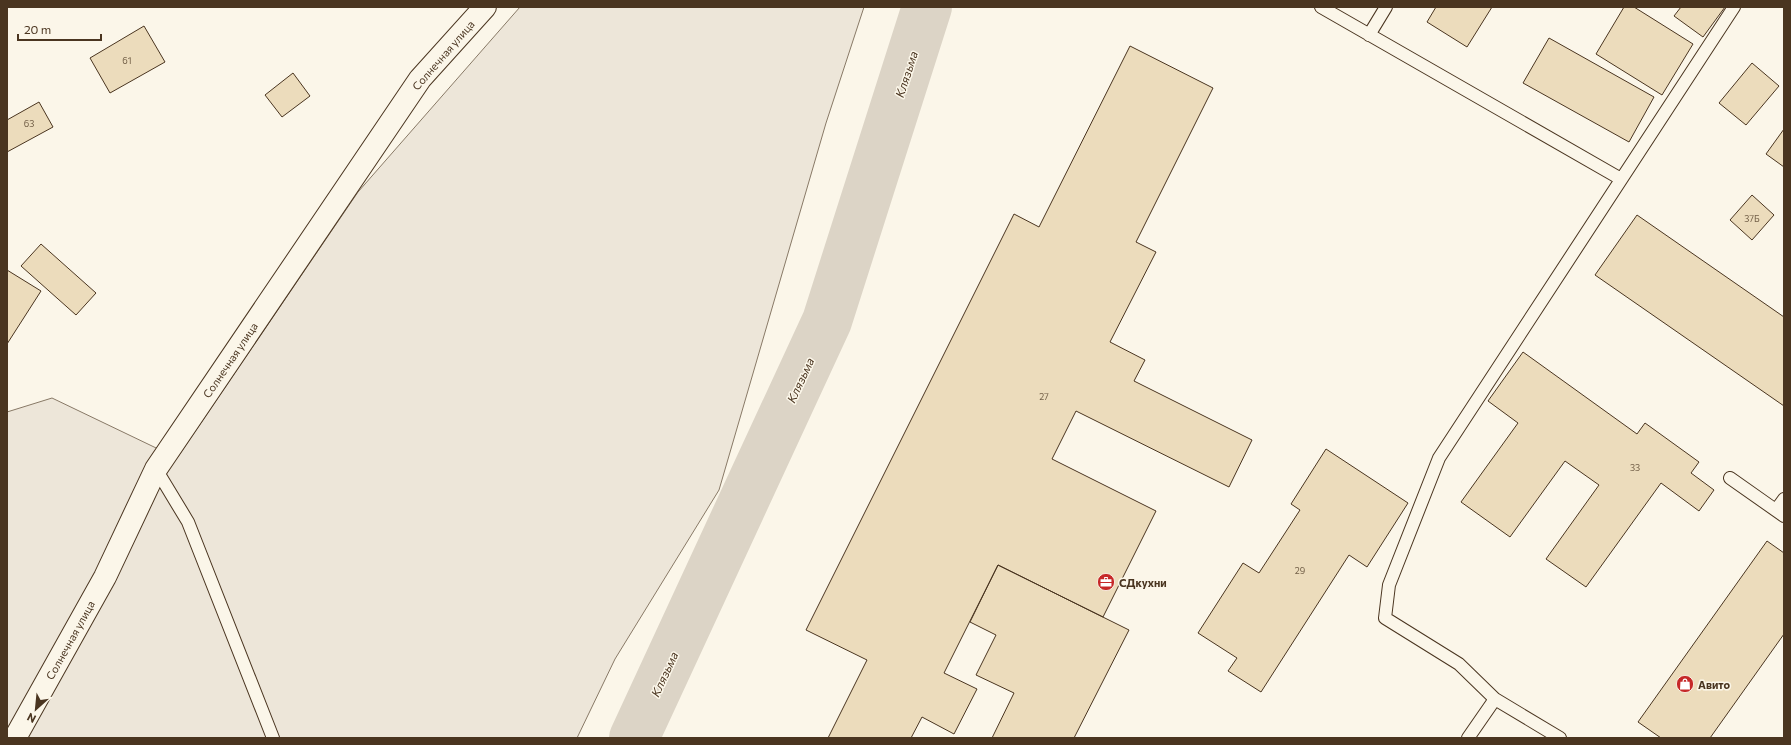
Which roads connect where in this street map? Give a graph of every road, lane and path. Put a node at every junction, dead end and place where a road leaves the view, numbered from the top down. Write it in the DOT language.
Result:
graph roads {
  1 [pos="485,7"];
  2 [pos="1321,7"];
  3 [pos="1386,7"];
  4 [pos="1734,7"];
  5 [pos="1369,35"];
  6 [pos="1621,179"];
  7 [pos="156,470"];
  8 [pos="1730,478"];
  9 [pos="1784,499"];
  10 [pos="1780,513"];
  11 [pos="1495,699"];
  12 [pos="15,738"];
  13 [pos="273,738"];
  14 [pos="1468,738"];
  15 [pos="1560,738"];
  1 -- 7 [label="street, Солнечная улица"];
  2 -- 5 [label="lane"];
  3 -- 5 [label="lane"];
  4 -- 6 [label="lane"];
  5 -- 6 [label="lane"];
  6 -- 11 [label="lane"];
  7 -- 12 [label="street, Солнечная улица"];
  7 -- 13 [label="lane"];
  8 -- 10 [label="lane"];
  9 -- 10 [label="lane"];
  11 -- 14 [label="lane"];
  11 -- 15 [label="lane"];
}
